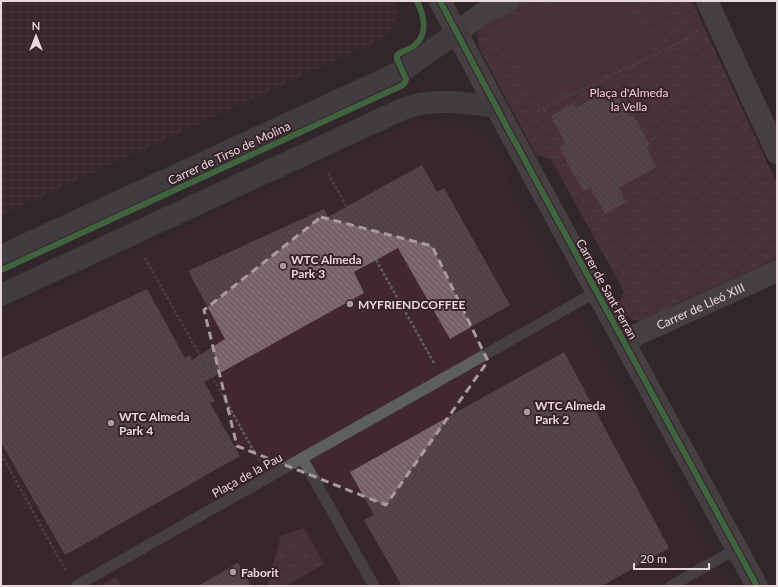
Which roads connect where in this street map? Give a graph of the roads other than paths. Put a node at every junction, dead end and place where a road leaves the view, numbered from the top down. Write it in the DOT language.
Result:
graph roads {
  1 [pos="440,1"];
  2 [pos="509,1"];
  3 [pos="707,1"];
  4 [pos="456,32"];
  5 [pos="496,107"];
  6 [pos="777,153"];
  7 [pos="1,256"];
  8 [pos="777,271"];
  9 [pos="596,292"];
  10 [pos="1,295"];
  11 [pos="623,342"];
  12 [pos="302,458"];
  13 [pos="736,549"];
  14 [pos="76,586"];
  15 [pos="374,586"];
  16 [pos="671,586"];
  17 [pos="756,586"];
  1 -- 4 [label="street, Carrer de Sant Ferran"];
  2 -- 4 [label="street, Carrer de Tirso de Molina"];
  3 -- 6 [label="street"];
  4 -- 5 [label="street, Carrer de Sant Ferran"];
  4 -- 7 [label="street, Carrer de Tirso de Molina"];
  5 -- 9 [label="street, Carrer de Sant Ferran"];
  5 -- 10 [label="street"];
  8 -- 11 [label="street, Carrer de Lleó XIII"];
  9 -- 11 [label="street, Carrer de Sant Ferran"];
  9 -- 12 [label="lane"];
  11 -- 13 [label="street, Carrer de Sant Ferran"];
  12 -- 14 [label="lane, Plaça de la Pau"];
  12 -- 15 [label="lane, Plaça de la Pau"];
  13 -- 16 [label="lane"];
  13 -- 17 [label="street, Carrer de Sant Ferran"];
}
